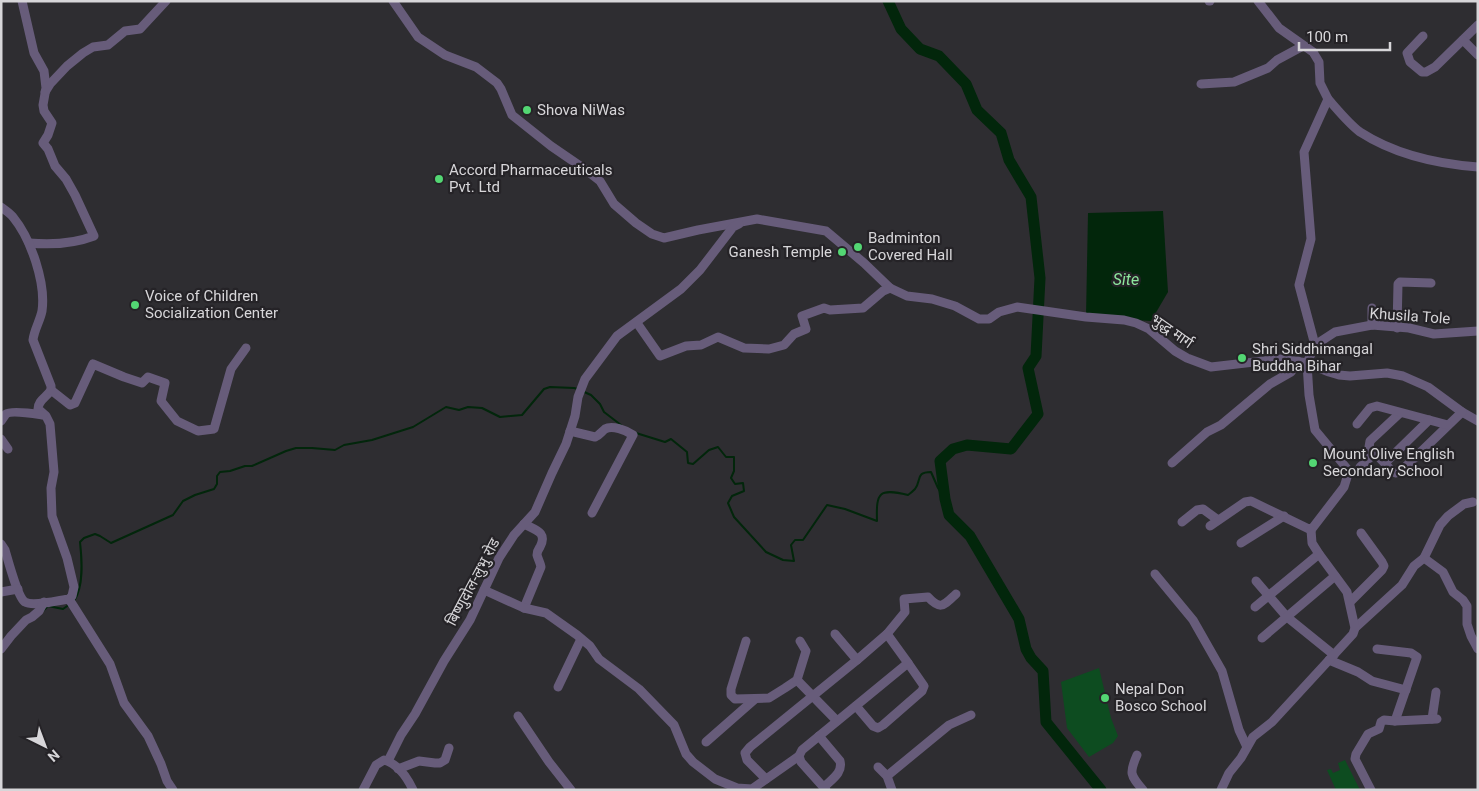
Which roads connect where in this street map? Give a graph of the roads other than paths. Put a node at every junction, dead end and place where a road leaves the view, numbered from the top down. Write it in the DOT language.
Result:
graph roads {
  1 [pos="22,1"];
  2 [pos="166,1"];
  3 [pos="393,1"];
  4 [pos="1258,1"];
  5 [pos="1478,25"];
  6 [pos="1423,36"];
  7 [pos="1463,40"];
  8 [pos="1303,46"];
  9 [pos="1478,55"];
  10 [pos="1201,84"];
  11 [pos="45,93"];
  12 [pos="1328,99"];
  13 [pos="1478,167"];
  14 [pos="1,207"];
  15 [pos="742,222"];
  16 [pos="29,243"];
  17 [pos="1431,283"];
  18 [pos="890,288"];
  19 [pos="1372,308"];
  20 [pos="637,322"];
  21 [pos="1372,325"];
  22 [pos="1397,328"];
  23 [pos="1478,331"];
  24 [pos="1315,346"];
  25 [pos="246,348"];
  26 [pos="1303,362"];
  27 [pos="50,390"];
  28 [pos="1462,412"];
  29 [pos="1400,413"];
  30 [pos="46,416"];
  31 [pos="1429,420"];
  32 [pos="1,421"];
  33 [pos="1478,421"];
  34 [pos="1357,424"];
  35 [pos="1448,425"];
  36 [pos="570,431"];
  37 [pos="1,439"];
  38 [pos="8,450"];
  39 [pos="1375,453"];
  40 [pos="1172,463"];
  41 [pos="1385,463"];
  42 [pos="1360,467"];
  43 [pos="1473,502"];
  44 [pos="592,513"];
  45 [pos="1284,516"];
  46 [pos="1182,522"];
  47 [pos="524,524"];
  48 [pos="1311,530"];
  49 [pos="1361,533"];
  50 [pos="1241,542"];
  51 [pos="1,544"];
  52 [pos="1319,554"];
  53 [pos="1424,558"];
  54 [pos="1155,574"];
  55 [pos="1335,576"];
  56 [pos="1256,581"];
  57 [pos="18,589"];
  58 [pos="484,590"];
  59 [pos="1,592"];
  60 [pos="956,594"];
  61 [pos="1269,596"];
  62 [pos="44,602"];
  63 [pos="71,602"];
  64 [pos="1350,602"];
  65 [pos="1255,607"];
  66 [pos="524,608"];
  67 [pos="1286,617"];
  68 [pos="1355,628"];
  69 [pos="835,634"];
  70 [pos="887,634"];
  71 [pos="581,638"];
  72 [pos="1262,638"];
  73 [pos="800,641"];
  74 [pos="746,642"];
  75 [pos="1,648"];
  76 [pos="1377,649"];
  77 [pos="1478,649"];
  78 [pos="1332,657"];
  79 [pos="857,660"];
  80 [pos="908,663"];
  81 [pos="796,680"];
  82 [pos="558,687"];
  83 [pos="1406,690"];
  84 [pos="1436,692"];
  85 [pos="812,696"];
  86 [pos="755,699"];
  87 [pos="856,706"];
  88 [pos="971,715"];
  89 [pos="518,716"];
  90 [pos="837,721"];
  91 [pos="1395,721"];
  92 [pos="819,736"];
  93 [pos="706,742"];
  94 [pos="1247,747"];
  95 [pos="449,748"];
  96 [pos="1137,755"];
  97 [pos="799,756"];
  98 [pos="388,761"];
  99 [pos="878,767"];
  100 [pos="398,769"];
  101 [pos="887,776"];
  102 [pos="766,779"];
  103 [pos="825,788"];
  104 [pos="173,790"];
  105 [pos="363,790"];
  106 [pos="413,790"];
  107 [pos="571,790"];
  108 [pos="892,790"];
  109 [pos="1143,790"];
  110 [pos="1220,790"];
  111 [pos="1371,790"];
  1 -- 11 [label="street"];
  2 -- 11 [label="street"];
  3 -- 15 [label="street"];
  4 -- 8 [label="street"];
  5 -- 7 [label="street"];
  6 -- 7 [label="street"];
  7 -- 9 [label="street"];
  8 -- 10 [label="street"];
  8 -- 12 [label="street"];
  11 -- 16 [label="street"];
  12 -- 13 [label="street"];
  12 -- 24 [label="street"];
  14 -- 16 [label="street"];
  15 -- 18 [label="street"];
  15 -- 20 [label="street, बिष्णुदोल-लुभु रोड"];
  16 -- 27 [label="street"];
  17 -- 22 [label="street"];
  18 -- 20 [label="street"];
  18 -- 26 [label="street, भुद्ध मार्ग"];
  19 -- 21 [label="street"];
  20 -- 36 [label="street, बिष्णुदोल-लुभु रोड"];
  21 -- 22 [label="street, Khusila Tole"];
  21 -- 24 [label="street, Khusila Tole"];
  22 -- 23 [label="street, Khusila Tole"];
  24 -- 26 [label="street"];
  25 -- 27 [label="street"];
  26 -- 28 [label="street, भुद्ध मार्ग"];
  26 -- 40 [label="street"];
  26 -- 48 [label="street"];
  27 -- 30 [label="street"];
  28 -- 33 [label="street, भुद्ध मार्ग"];
  28 -- 35 [label="street"];
  29 -- 31 [label="street"];
  29 -- 34 [label="street"];
  29 -- 39 [label="street"];
  30 -- 32 [label="street"];
  30 -- 63 [label="street"];
  31 -- 35 [label="street"];
  31 -- 41 [label="street"];
  35 -- 41 [label="street"];
  36 -- 44 [label="street"];
  36 -- 47 [label="street, बिष्णुदोल-लुभु रोड"];
  37 -- 38 [label="street"];
  39 -- 41 [label="street"];
  39 -- 42 [label="street"];
  43 -- 53 [label="street"];
  45 -- 46 [label="street"];
  45 -- 48 [label="street"];
  45 -- 50 [label="street"];
  47 -- 58 [label="street, बिष्णुदोल-लुभु रोड"];
  47 -- 66 [label="street"];
  48 -- 52 [label="street"];
  49 -- 64 [label="street"];
  51 -- 57 [label="street"];
  52 -- 55 [label="street"];
  52 -- 61 [label="street"];
  53 -- 68 [label="street"];
  53 -- 77 [label="street"];
  54 -- 94 [label="street"];
  55 -- 64 [label="street"];
  55 -- 67 [label="street"];
  56 -- 61 [label="street"];
  57 -- 59 [label="street"];
  57 -- 62 [label="street"];
  58 -- 66 [label="street"];
  58 -- 98 [label="street, बिष्णुदोल-लुभु रोड"];
  60 -- 70 [label="street"];
  61 -- 65 [label="street"];
  61 -- 67 [label="street"];
  62 -- 63 [label="street"];
  62 -- 75 [label="street"];
  63 -- 104 [label="street"];
  64 -- 68 [label="street"];
  66 -- 71 [label="street"];
  67 -- 72 [label="street"];
  67 -- 78 [label="street"];
  68 -- 78 [label="street"];
  69 -- 79 [label="street"];
  70 -- 79 [label="street"];
  70 -- 80 [label="street"];
  71 -- 82 [label="street"];
  71 -- 102 [label="street"];
  73 -- 81 [label="street"];
  74 -- 86 [label="street"];
  76 -- 83 [label="street"];
  78 -- 83 [label="street"];
  78 -- 94 [label="street"];
  79 -- 85 [label="street"];
  80 -- 87 [label="street"];
  80 -- 87 [label="street"];
  81 -- 85 [label="street"];
  81 -- 86 [label="street"];
  83 -- 91 [label="street"];
  84 -- 91 [label="street"];
  85 -- 90 [label="street"];
  85 -- 102 [label="street"];
  86 -- 93 [label="street"];
  87 -- 90 [label="street"];
  88 -- 101 [label="street"];
  89 -- 107 [label="street"];
  90 -- 92 [label="street"];
  91 -- 111 [label="street"];
  92 -- 97 [label="street"];
  92 -- 103 [label="street"];
  94 -- 110 [label="street"];
  95 -- 100 [label="street"];
  96 -- 109 [label="street"];
  97 -- 102 [label="street"];
  97 -- 103 [label="street"];
  98 -- 100 [label="street"];
  98 -- 105 [label="street"];
  99 -- 101 [label="street"];
  100 -- 106 [label="street"];
  101 -- 108 [label="street"];
}
